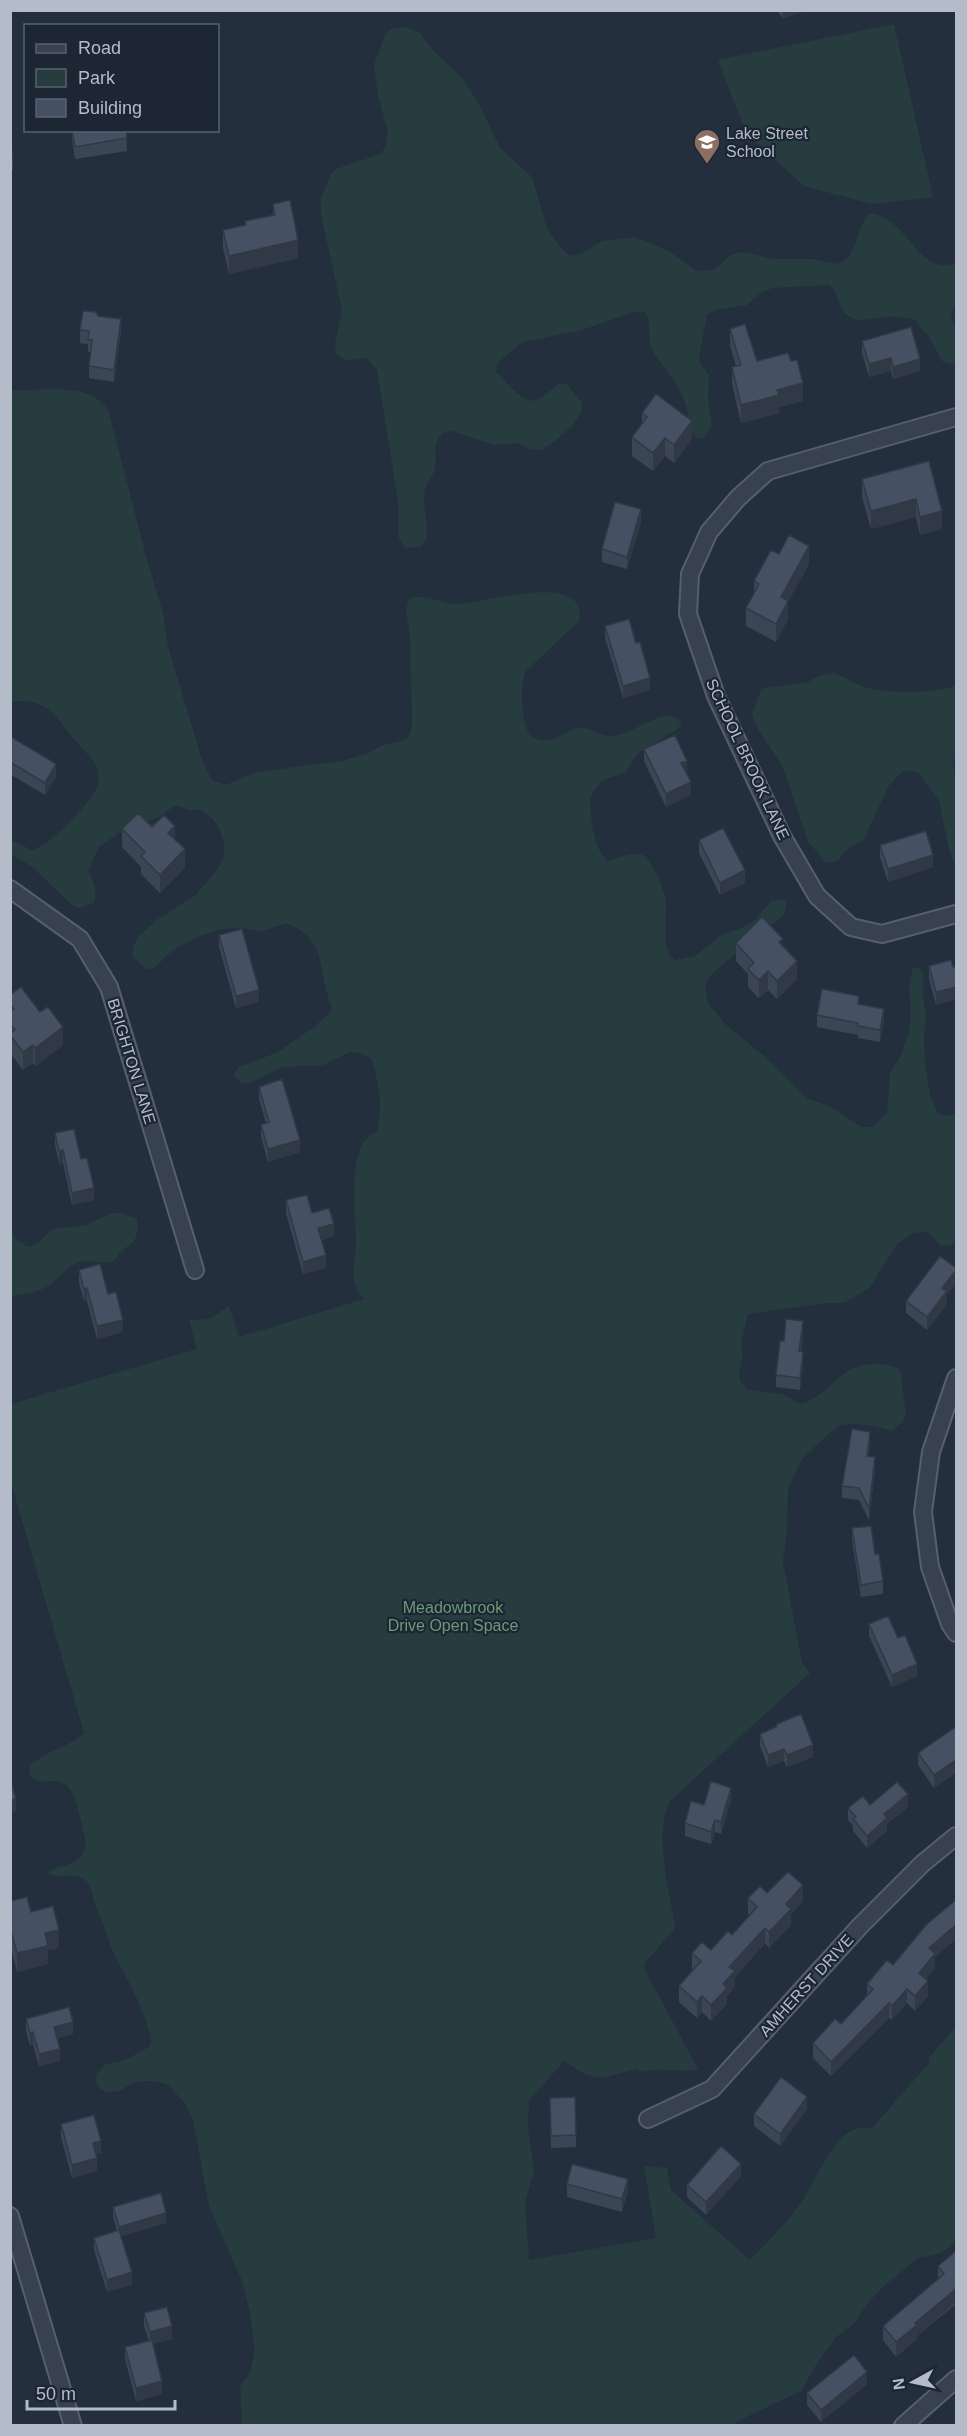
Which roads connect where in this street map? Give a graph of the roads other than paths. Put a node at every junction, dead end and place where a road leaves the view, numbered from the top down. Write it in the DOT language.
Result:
graph roads {
  1 [pos="957,417"];
  2 [pos="10,889"];
  3 [pos="957,914"];
  4 [pos="195,1270"];
  5 [pos="957,1377"];
  6 [pos="957,1633"];
  7 [pos="957,1836"];
  8 [pos="648,2119"];
  9 [pos="10,2216"];
  10 [pos="957,2379"];
  11 [pos="73,2426"];
  12 [pos="903,2426"];
  1 -- 3 [label="street, SCHOOL BROOK LANE"];
  2 -- 4 [label="street, BRIGHTON LANE"];
  5 -- 6 [label="street"];
  7 -- 8 [label="street, AMHERST DRIVE"];
  9 -- 11 [label="street"];
  10 -- 12 [label="street"];
}
